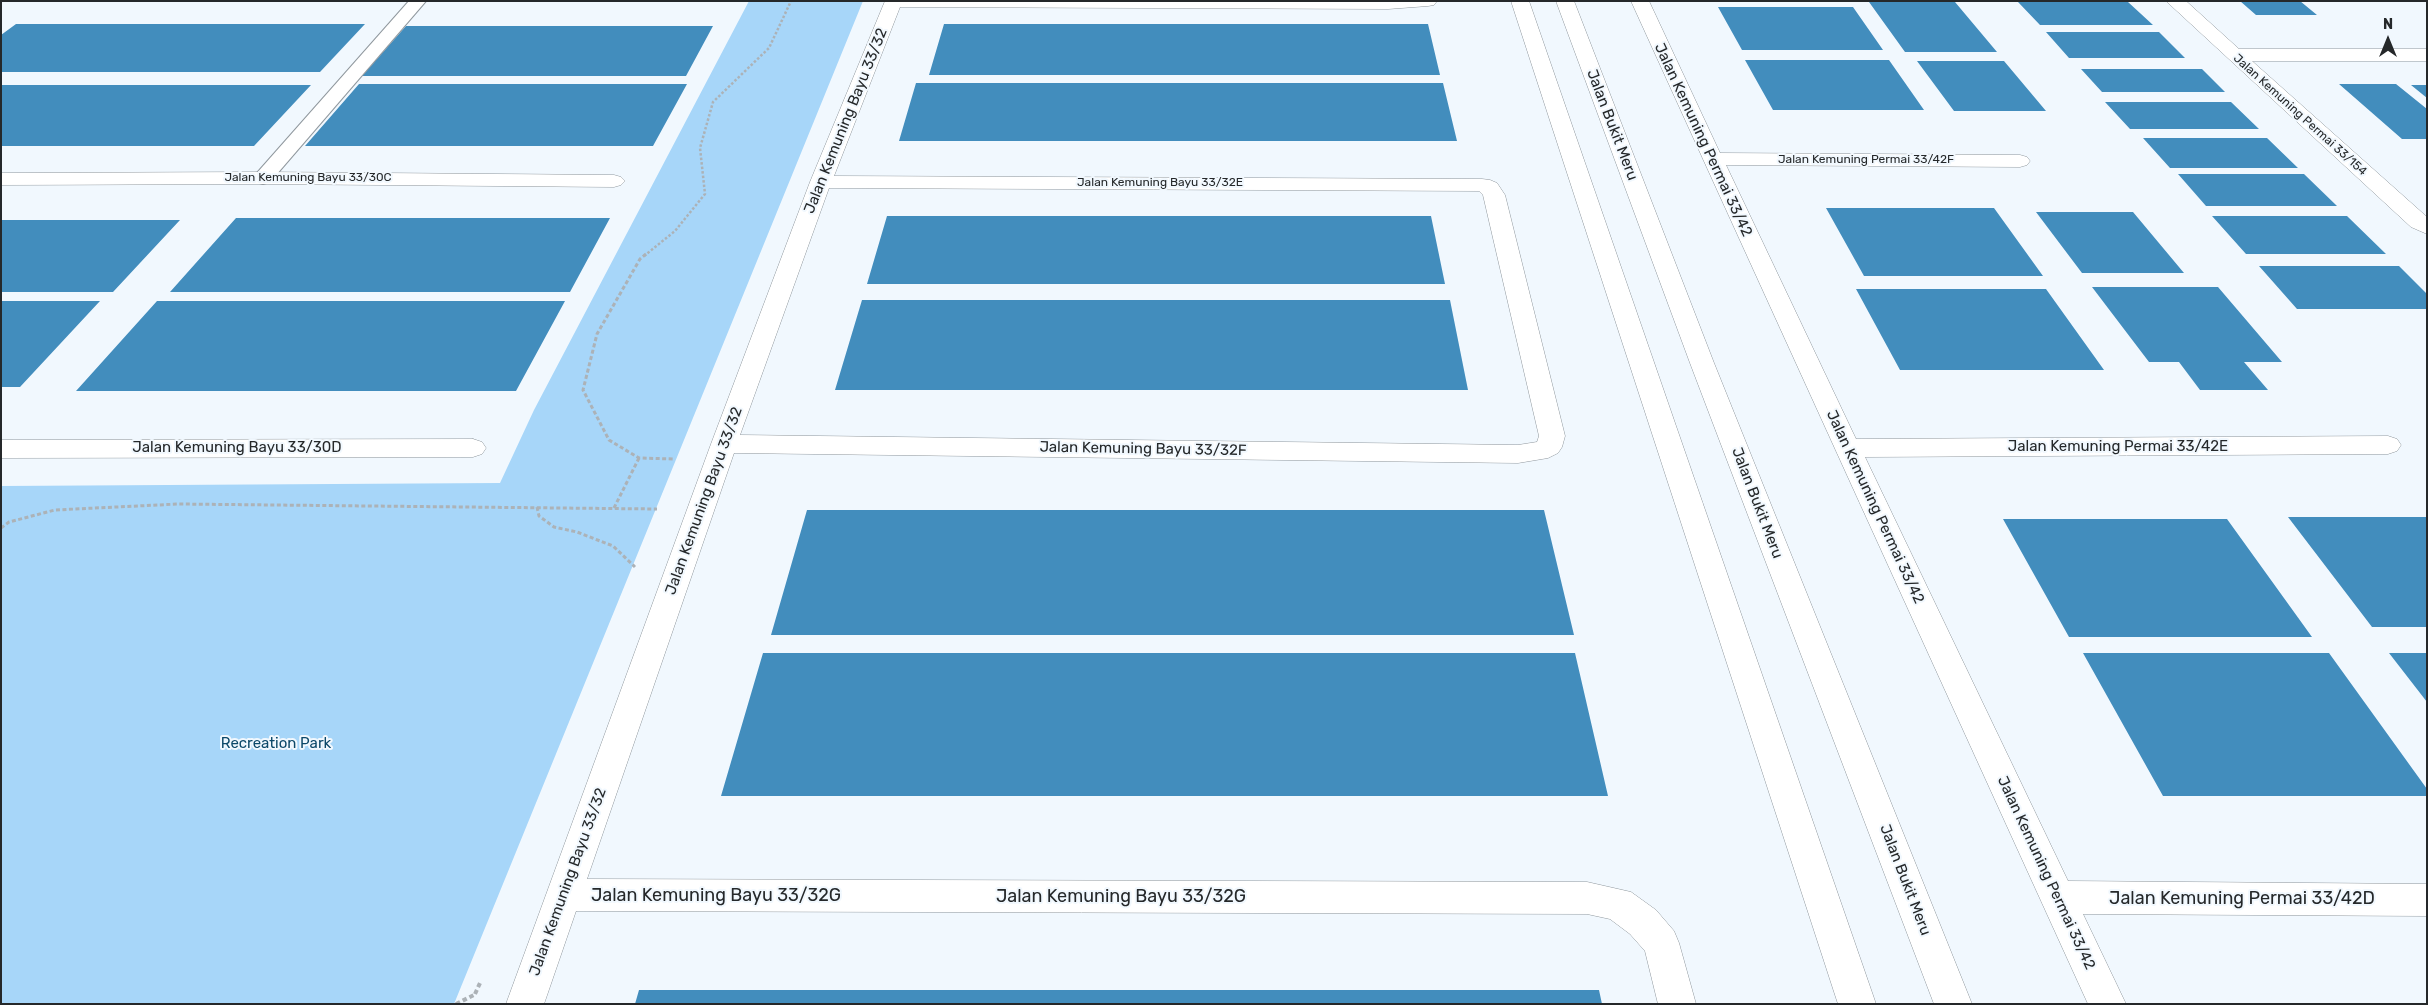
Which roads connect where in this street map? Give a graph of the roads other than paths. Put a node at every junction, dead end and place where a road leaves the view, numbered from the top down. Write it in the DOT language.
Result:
graph roads {
  1 [pos="418,1"];
  2 [pos="894,1"];
  3 [pos="1428,1"];
  4 [pos="1520,1"];
  5 [pos="1565,1"];
  6 [pos="2175,1"];
  7 [pos="1641,5"];
  8 [pos="2234,55"];
  9 [pos="2427,55"];
  10 [pos="1712,159"];
  11 [pos="2020,161"];
  12 [pos="263,178"];
  13 [pos="1,179"];
  14 [pos="614,180"];
  15 [pos="821,182"];
  16 [pos="2427,227"];
  17 [pos="1552,436"];
  18 [pos="2388,445"];
  19 [pos="473,448"];
  20 [pos="1847,448"];
  21 [pos="1,449"];
  22 [pos="721,452"];
  23 [pos="564,895"];
  24 [pos="2057,897"];
  25 [pos="2427,900"];
  26 [pos="525,1004"];
  27 [pos="1677,1004"];
  28 [pos="1857,1004"];
  29 [pos="1954,1004"];
  30 [pos="2107,1004"];
  1 -- 12 [label="lane"];
  2 -- 3 [label="street"];
  2 -- 15 [label="street, Jalan Kemuning Bayu 33/32"];
  4 -- 28 [label="street"];
  5 -- 29 [label="street, Jalan Bukit Meru"];
  6 -- 8 [label="street, Jalan Kemuning Permai 33/154"];
  7 -- 10 [label="street, Jalan Kemuning Permai 33/42"];
  8 -- 9 [label="street"];
  8 -- 16 [label="street, Jalan Kemuning Permai 33/154"];
  10 -- 11 [label="street, Jalan Kemuning Permai 33/42F"];
  10 -- 20 [label="street, Jalan Kemuning Permai 33/42"];
  12 -- 13 [label="street, Jalan Kemuning Bayu 33/30C"];
  12 -- 14 [label="street, Jalan Kemuning Bayu 33/30C"];
  15 -- 17 [label="street, Jalan Kemuning Bayu 33/32E"];
  15 -- 22 [label="street, Jalan Kemuning Bayu 33/32"];
  17 -- 22 [label="street, Jalan Kemuning Bayu 33/32F"];
  18 -- 20 [label="street, Jalan Kemuning Permai 33/42E"];
  19 -- 21 [label="street, Jalan Kemuning Bayu 33/30D"];
  20 -- 24 [label="street, Jalan Kemuning Permai 33/42"];
  22 -- 23 [label="street, Jalan Kemuning Bayu 33/32"];
  23 -- 26 [label="street, Jalan Kemuning Bayu 33/32"];
  23 -- 27 [label="street, Jalan Kemuning Bayu 33/32G"];
  24 -- 25 [label="street, Jalan Kemuning Permai 33/42D"];
  24 -- 30 [label="street, Jalan Kemuning Permai 33/42"];
}
